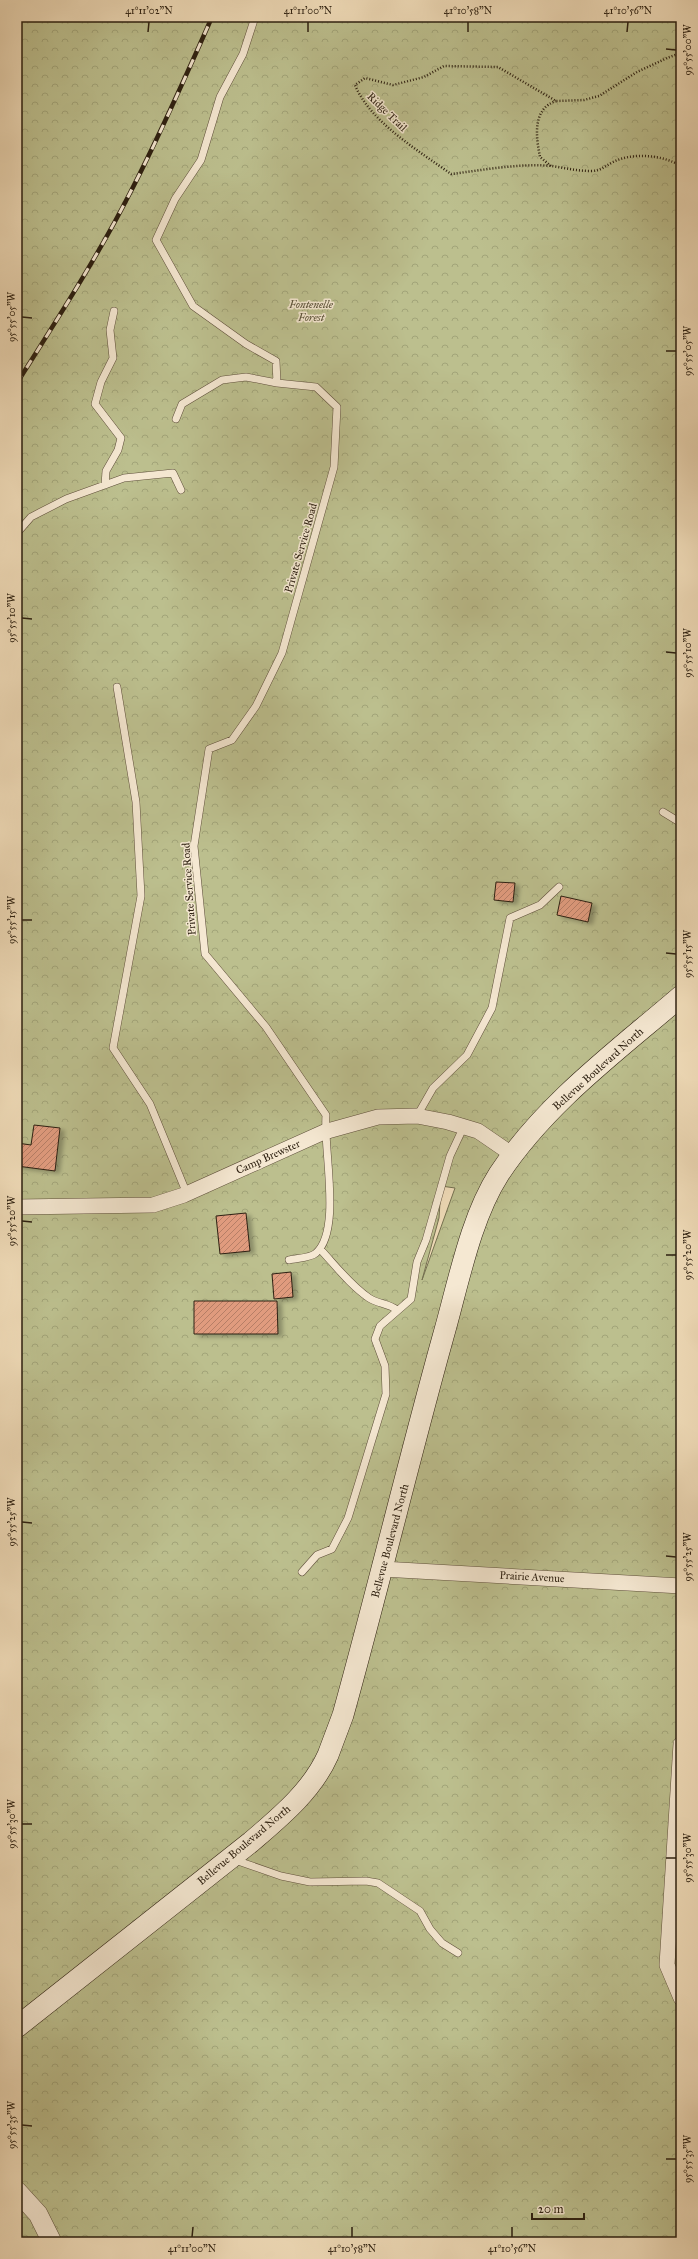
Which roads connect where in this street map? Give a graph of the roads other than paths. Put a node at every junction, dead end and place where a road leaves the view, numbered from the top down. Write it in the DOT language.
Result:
graph roads {
  1 [pos="255,17"];
  2 [pos="114,311"];
  3 [pos="277,383"];
  4 [pos="176,419"];
  5 [pos="105,485"];
  6 [pos="181,490"];
  7 [pos="17,533"];
  8 [pos="117,687"];
  9 [pos="663,812"];
  10 [pos="681,823"];
  11 [pos="559,887"];
  12 [pos="681,996"];
  13 [pos="417,1116"];
  14 [pos="464,1126"];
  15 [pos="324,1132"];
  16 [pos="513,1155"];
  17 [pos="187,1194"];
  18 [pos="17,1207"];
  19 [pos="320,1249"];
  20 [pos="289,1260"];
  21 [pos="397,1310"];
  22 [pos="382,1569"];
  23 [pos="302,1572"];
  24 [pos="681,1586"];
  25 [pos="681,1744"];
  26 [pos="231,1858"];
  27 [pos="458,1953"];
  28 [pos="681,1998"];
  29 [pos="17,2027"];
  30 [pos="17,2191"];
  31 [pos="52,2242"];
  1 -- 3 [label="lane"];
  2 -- 5 [label="lane"];
  3 -- 4 [label="lane"];
  3 -- 15 [label="lane, Private Service Road"];
  5 -- 6 [label="lane"];
  5 -- 7 [label="lane"];
  8 -- 17 [label="lane"];
  9 -- 10 [label="lane"];
  11 -- 13 [label="lane"];
  12 -- 16 [label="main road, Bellevue Boulevard North"];
  13 -- 14 [label="street, Camp Brewster"];
  13 -- 15 [label="street, Camp Brewster"];
  14 -- 16 [label="street, Camp Brewster"];
  14 -- 21 [label="lane"];
  15 -- 17 [label="street, Camp Brewster"];
  15 -- 19 [label="lane"];
  16 -- 22 [label="main road, Bellevue Boulevard North"];
  17 -- 18 [label="street, Camp Brewster"];
  19 -- 20 [label="lane"];
  19 -- 21 [label="lane"];
  21 -- 23 [label="lane"];
  22 -- 24 [label="street, Prairie Avenue"];
  22 -- 26 [label="main road, Bellevue Boulevard North"];
  25 -- 28 [label="street"];
  26 -- 27 [label="lane"];
  26 -- 29 [label="main road, Bellevue Boulevard North"];
  30 -- 31 [label="street"];
}
